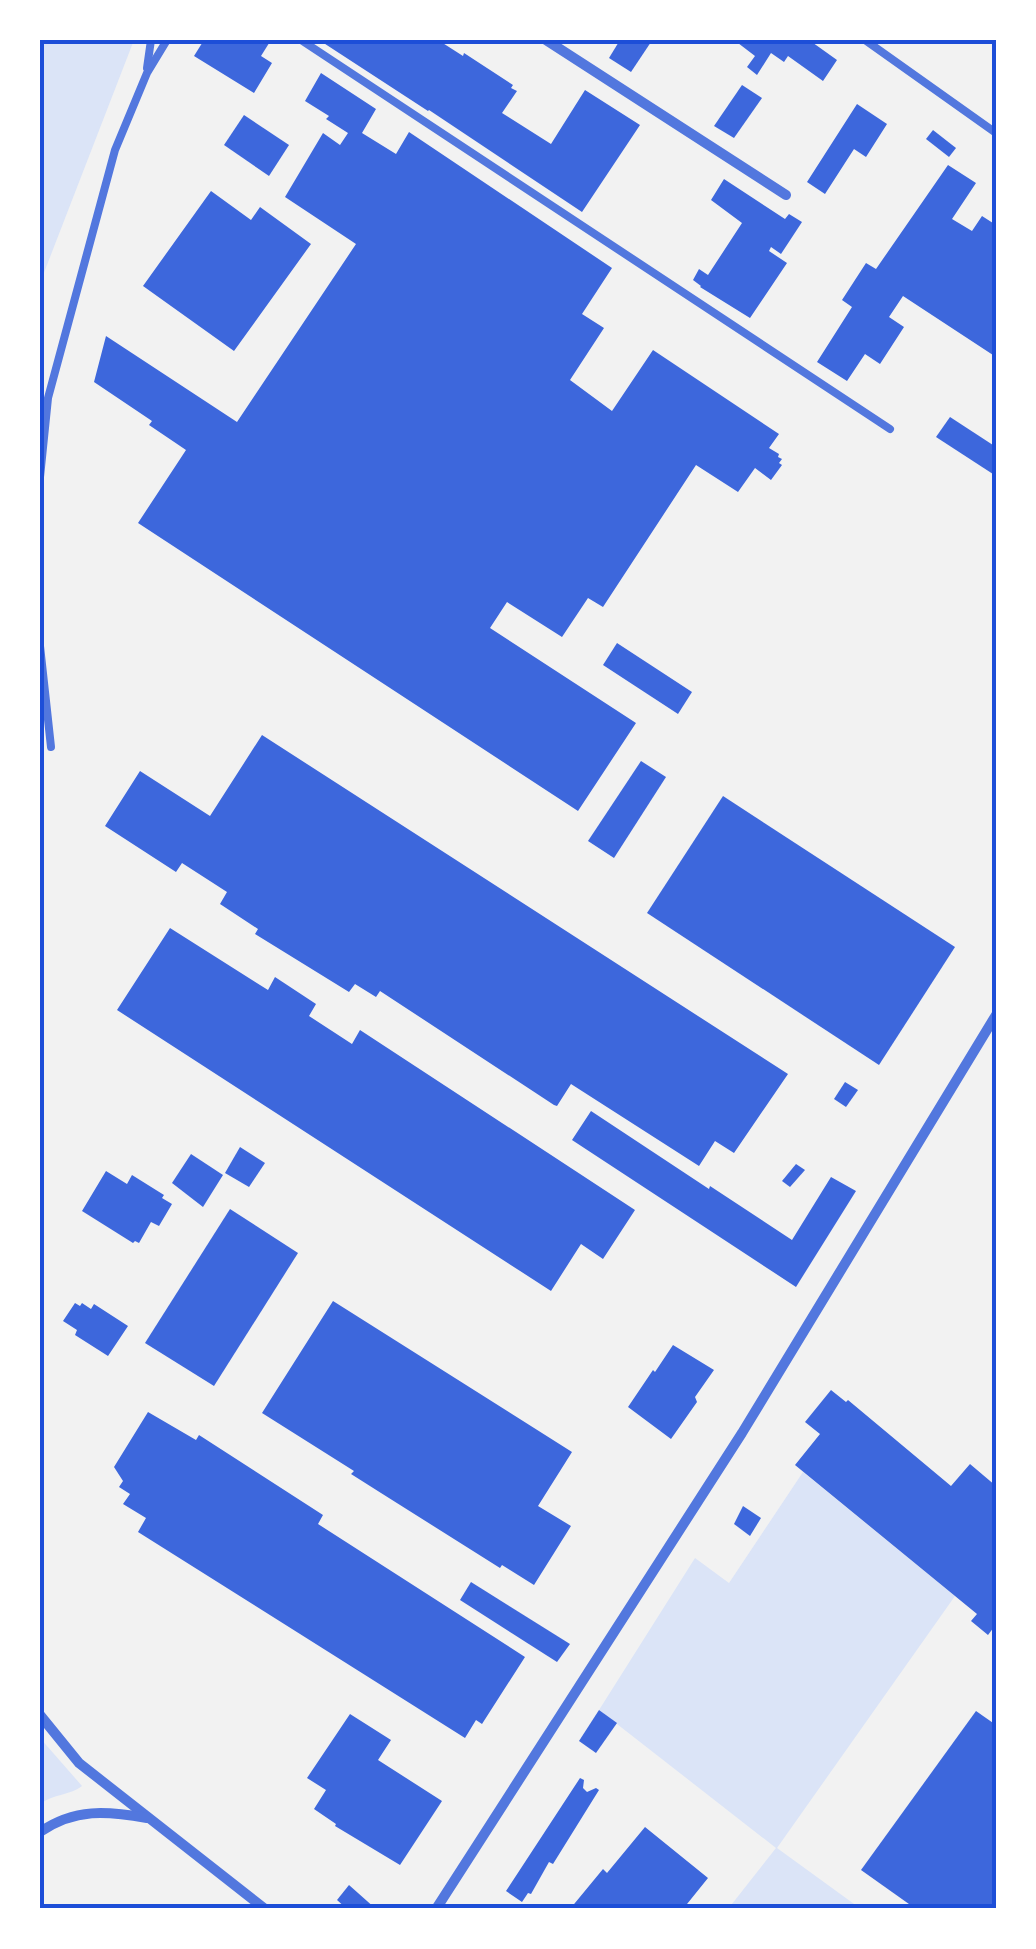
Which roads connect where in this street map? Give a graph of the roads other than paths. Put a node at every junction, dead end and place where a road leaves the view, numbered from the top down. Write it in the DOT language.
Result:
graph roads {
  1 [pos="151,40"];
  2 [pos="167,40"];
  3 [pos="301,40"];
  4 [pos="546,40"];
  5 [pos="865,40"];
  6 [pos="146,73"];
  7 [pos="996,133"];
  8 [pos="786,195"];
  9 [pos="890,428"];
  10 [pos="40,478"];
  11 [pos="40,646"];
  12 [pos="51,747"];
  13 [pos="996,1015"];
  14 [pos="40,1715"];
  15 [pos="148,1818"];
  16 [pos="40,1832"];
  17 [pos="265,1909"];
  18 [pos="436,1909"];
  1 -- 6 [label="lane"];
  2 -- 6 [label="lane"];
  3 -- 9 [label="lane"];
  4 -- 8 [label="street"];
  5 -- 7 [label="lane"];
  6 -- 10 [label="lane"];
  11 -- 12 [label="lane"];
  13 -- 18 [label="street"];
  14 -- 15 [label="street"];
  15 -- 16 [label="street"];
  15 -- 17 [label="street"];
}
